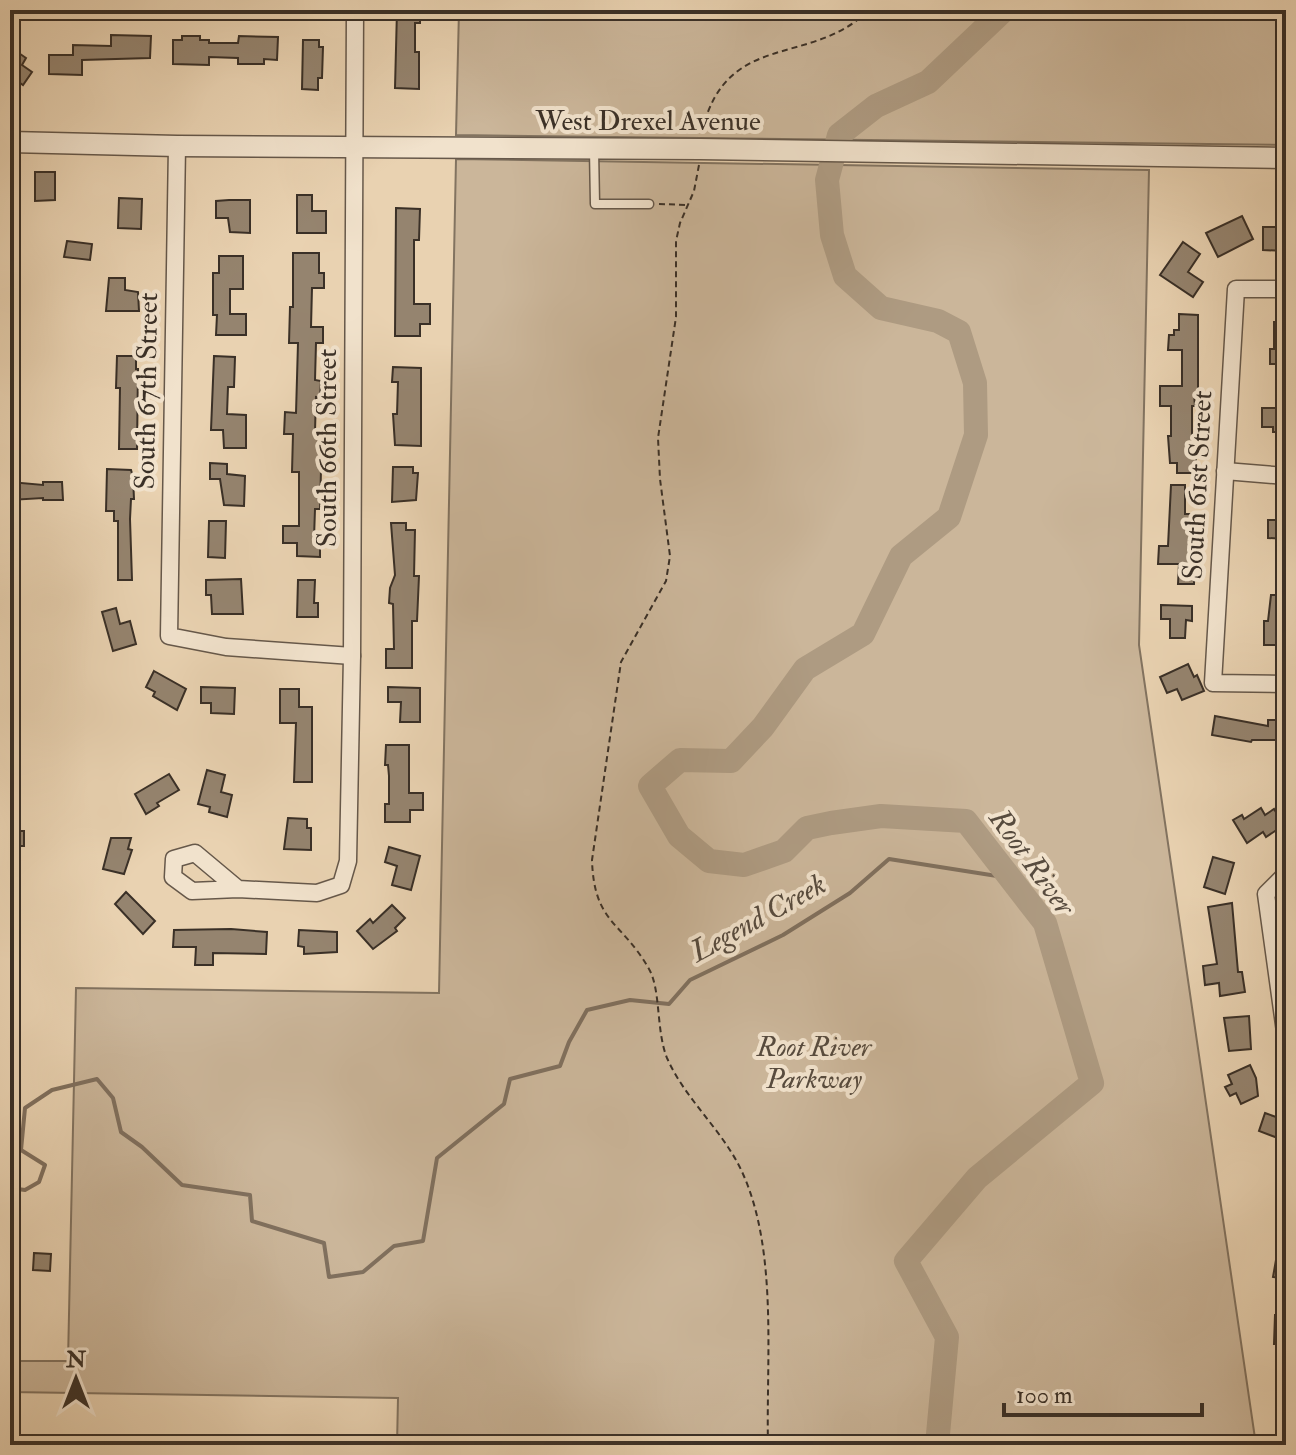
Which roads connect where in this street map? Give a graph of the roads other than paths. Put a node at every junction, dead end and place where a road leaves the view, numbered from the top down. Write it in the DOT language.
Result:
graph roads {
  1 [pos="355,10"];
  2 [pos="10,142"];
  3 [pos="177,146"];
  4 [pos="355,148"];
  5 [pos="594,148"];
  6 [pos="1286,158"];
  7 [pos="649,204"];
  8 [pos="1286,289"];
  9 [pos="1225,471"];
  10 [pos="1286,476"];
  11 [pos="352,656"];
  12 [pos="1286,684"];
  13 [pos="1286,874"];
  14 [pos="238,889"];
  15 [pos="1286,1039"];
  1 -- 4 [label="street, South 66th Street"];
  2 -- 3 [label="street, West Drexel Avenue"];
  3 -- 4 [label="street, West Drexel Avenue"];
  3 -- 11 [label="street, South 67th Street"];
  4 -- 5 [label="street, West Drexel Avenue"];
  4 -- 11 [label="street, South 66th Street"];
  5 -- 6 [label="street, West Drexel Avenue"];
  5 -- 7 [label="lane"];
  8 -- 9 [label="street, South 61st Street"];
  9 -- 10 [label="street"];
  9 -- 12 [label="street, South 61st Street"];
  11 -- 14 [label="street, South 66th Street"];
  13 -- 15 [label="street"];
}
